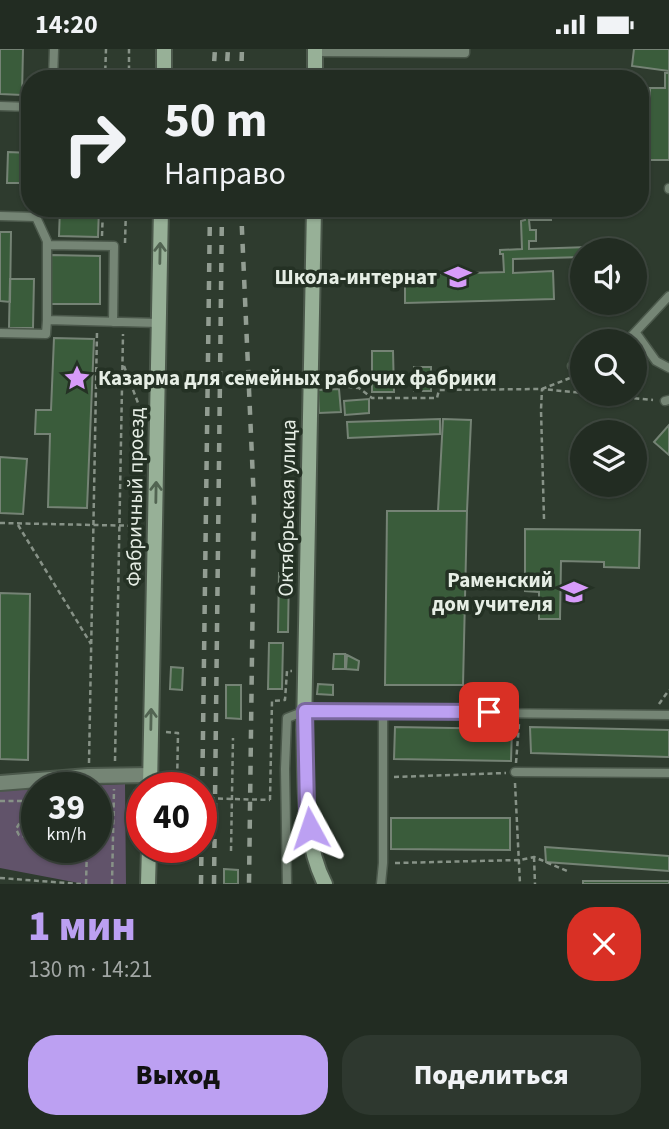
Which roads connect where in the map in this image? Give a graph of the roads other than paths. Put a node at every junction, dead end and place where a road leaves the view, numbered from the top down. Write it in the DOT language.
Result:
graph roads {
  1 [pos="54,49"];
  2 [pos="164,49"];
  3 [pos="466,49"];
  4 [pos="315,51"];
  5 [pos="53,70"];
  6 [pos="164,70"];
  7 [pos="315,70"];
  8 [pos="0,106"];
  9 [pos="21,107"];
  10 [pos="0,216"];
  11 [pos="21,217"];
  12 [pos="36,217"];
  13 [pos="161,217"];
  14 [pos="314,217"];
  15 [pos="47,245"];
  16 [pos="669,296"];
  17 [pos="47,320"];
  18 [pos="113,322"];
  19 [pos="159,323"];
  20 [pos="640,329"];
  21 [pos="0,333"];
  22 [pos="647,348"];
  23 [pos="669,368"];
  24 [pos="305,711"];
  25 [pos="383,712"];
  26 [pos="669,715"];
  27 [pos="150,772"];
  28 [pos="515,772"];
  29 [pos="669,773"];
  30 [pos="126,778"];
  31 [pos="0,783"];
  32 [pos="149,863"];
  33 [pos="148,884"];
  34 [pos="287,884"];
  35 [pos="325,884"];
  36 [pos="381,884"];
  1 -- 5 [label="lane"];
  2 -- 6 [label="street"];
  3 -- 4 [label="lane"];
  4 -- 7 [label="street"];
  8 -- 9 [label="lane"];
  10 -- 11 [label="lane"];
  12 -- 15 [label="lane"];
  19 -- 13 [label="street, Фабричный проезд, one-way"];
  14 -- 24 [label="street, Октябрьская улица"];
  15 -- 17 [label="lane"];
  15 -- 18 [label="lane"];
  16 -- 20 [label="lane"];
  17 -- 18 [label="lane"];
  17 -- 21 [label="lane"];
  18 -- 19 [label="lane"];
  27 -- 19 [label="street, Фабричный проезд, one-way"];
  22 -- 23 [label="lane"];
  24 -- 25 [label="lane"];
  24 -- 34 [label="lane"];
  24 -- 35 [label="street, Октябрьская улица"];
  25 -- 26 [label="lane"];
  25 -- 36 [label="lane"];
  28 -- 29 [label="lane"];
  30 -- 31 [label="street"];
  32 -- 33 [label="street"];
}
